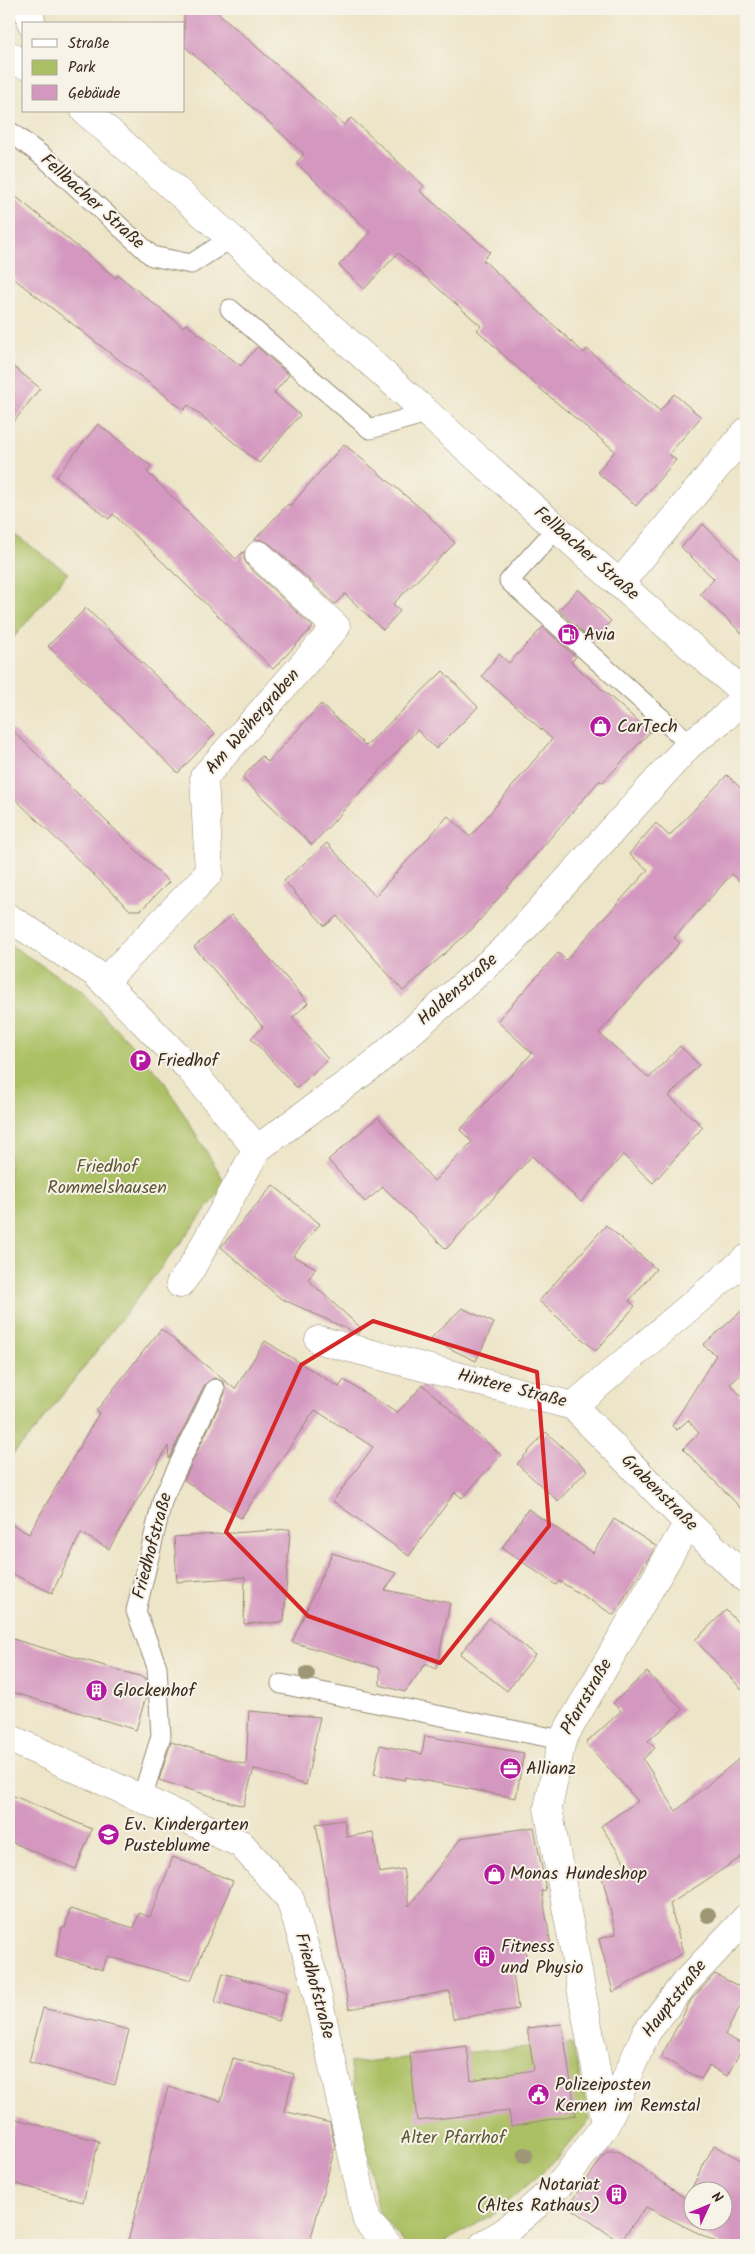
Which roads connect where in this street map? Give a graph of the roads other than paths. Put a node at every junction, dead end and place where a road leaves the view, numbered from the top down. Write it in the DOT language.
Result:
graph roads {
  1 [pos="28,9"];
  2 [pos="31,22"];
  3 [pos="85,112"];
  4 [pos="9,131"];
  5 [pos="232,237"];
  6 [pos="230,309"];
  7 [pos="427,413"];
  8 [pos="746,432"];
  9 [pos="556,529"];
  10 [pos="259,555"];
  11 [pos="619,584"];
  12 [pos="746,694"];
  13 [pos="690,744"];
  14 [pos="9,918"];
  15 [pos="104,982"];
  16 [pos="257,1149"];
  17 [pos="746,1259"];
  18 [pos="180,1284"];
  19 [pos="319,1340"];
  20 [pos="215,1389"];
  21 [pos="573,1406"];
  22 [pos="688,1523"];
  23 [pos="746,1579"];
  24 [pos="282,1684"];
  25 [pos="9,1738"];
  26 [pos="562,1740"];
  27 [pos="142,1798"];
  28 [pos="746,1918"];
  29 [pos="606,2124"];
  30 [pos="512,2238"];
  31 [pos="388,2245"];
  32 [pos="483,2245"];
  1 -- 2 [label="street"];
  3 -- 5 [label="street, Fellbacher Straße"];
  4 -- 5 [label="lane, Fellbacher Straße"];
  5 -- 7 [label="street, Fellbacher Straße"];
  6 -- 7 [label="lane"];
  7 -- 9 [label="street, Fellbacher Straße"];
  8 -- 11 [label="street"];
  9 -- 11 [label="street, Fellbacher Straße"];
  9 -- 13 [label="lane"];
  10 -- 15 [label="street, Am Weihergraben"];
  11 -- 12 [label="street, Fellbacher Straße"];
  12 -- 13 [label="street, Haldenstraße"];
  13 -- 16 [label="street, Haldenstraße"];
  14 -- 15 [label="street"];
  15 -- 16 [label="street"];
  16 -- 18 [label="street, Haldenstraße"];
  17 -- 21 [label="street, Hintere Straße"];
  19 -- 21 [label="street, Hintere Straße"];
  20 -- 27 [label="lane, Friedhofstraße"];
  21 -- 22 [label="street, Grabenstraße"];
  22 -- 23 [label="street, Grabenstraße"];
  22 -- 26 [label="street, Pfarrstraße"];
  24 -- 26 [label="lane"];
  25 -- 27 [label="street, Friedhofstraße"];
  26 -- 29 [label="street, Pfarrstraße"];
  27 -- 31 [label="street, Friedhofstraße"];
  28 -- 29 [label="street, Hauptstraße"];
  29 -- 30 [label="street, Hauptstraße"];
  30 -- 32 [label="street, Hauptstraße"];
}
